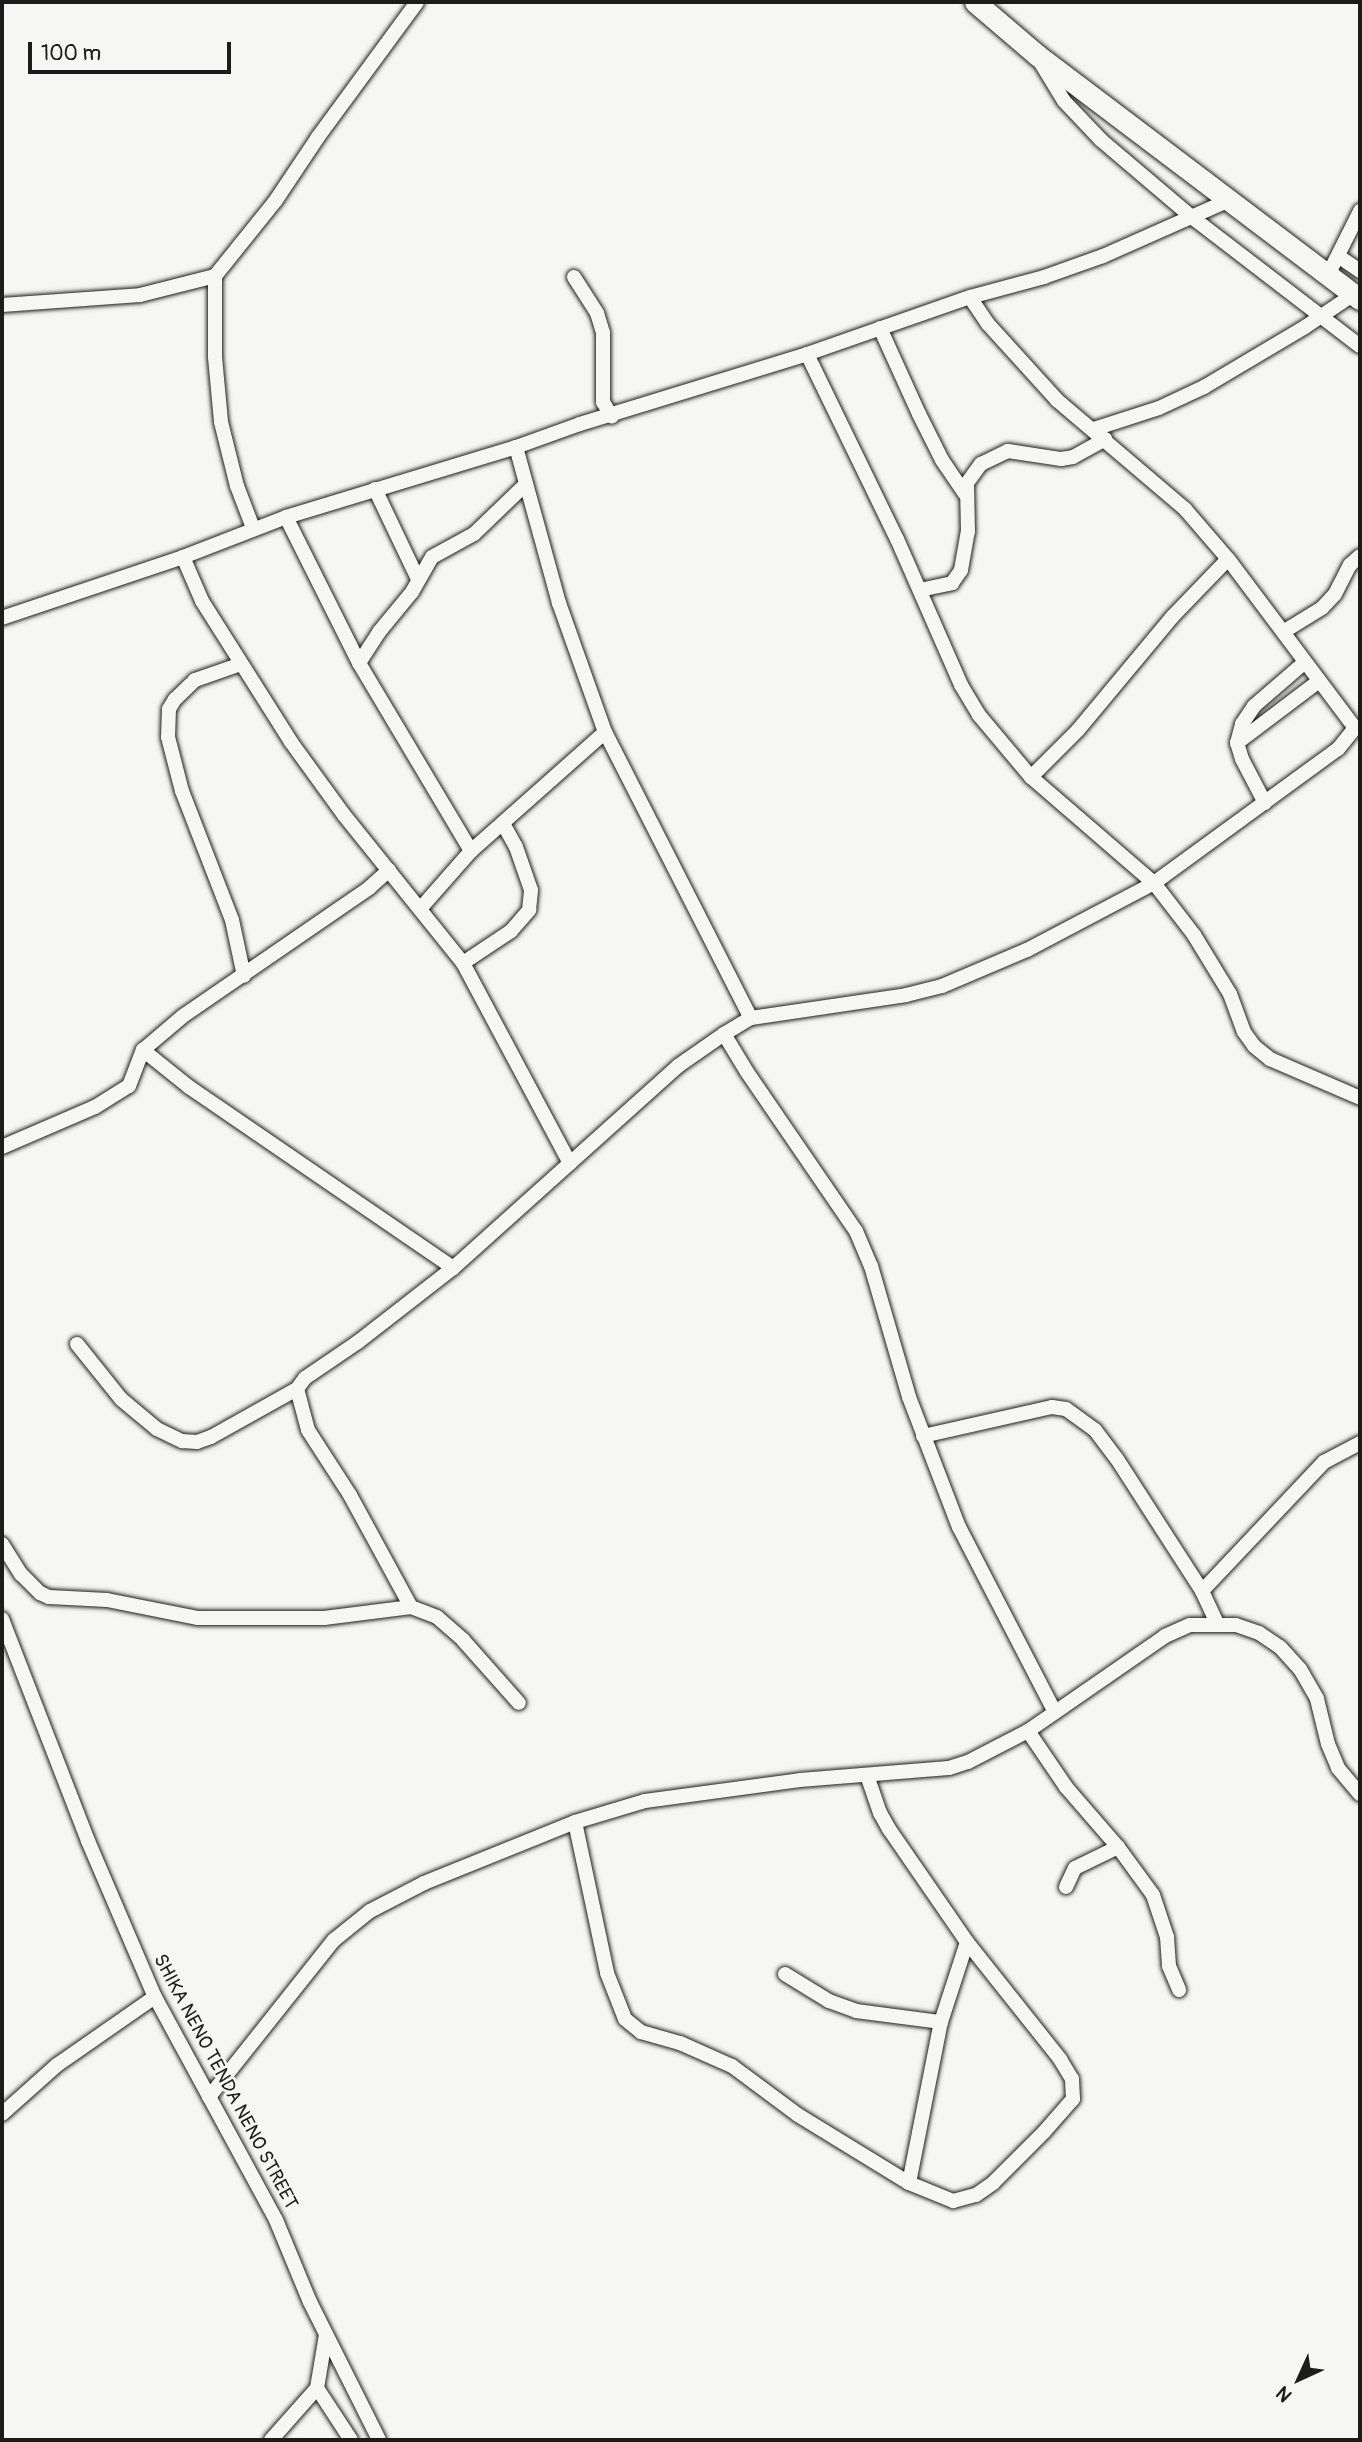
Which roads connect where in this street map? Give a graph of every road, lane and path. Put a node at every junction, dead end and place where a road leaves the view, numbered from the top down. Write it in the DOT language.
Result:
graph roads {
  1 [pos="417,2"];
  2 [pos="975,2"];
  3 [pos="1037,55"];
  4 [pos="1227,201"];
  5 [pos="1360,211"];
  6 [pos="1193,218"];
  7 [pos="1338,256"];
  8 [pos="1360,271"];
  9 [pos="1328,275"];
  10 [pos="215,276"];
  11 [pos="574,277"];
  12 [pos="970,297"];
  13 [pos="1357,297"];
  14 [pos="2,305"];
  15 [pos="1324,315"];
  16 [pos="880,328"];
  17 [pos="1360,346"];
  18 [pos="807,354"];
  19 [pos="612,417"];
  20 [pos="1099,434"];
  21 [pos="516,447"];
  22 [pos="525,485"];
  23 [pos="375,489"];
  24 [pos="965,494"];
  25 [pos="286,517"];
  26 [pos="253,528"];
  27 [pos="1360,556"];
  28 [pos="183,557"];
  29 [pos="1228,559"];
  30 [pos="418,579"];
  31 [pos="920,590"];
  32 [pos="2,618"];
  33 [pos="1283,632"];
  34 [pos="1305,662"];
  35 [pos="359,663"];
  36 [pos="241,664"];
  37 [pos="1319,681"];
  38 [pos="1358,731"];
  39 [pos="605,732"];
  40 [pos="1237,743"];
  41 [pos="1031,777"];
  42 [pos="1265,803"];
  43 [pos="503,824"];
  44 [pos="471,851"];
  45 [pos="389,870"];
  46 [pos="1154,883"];
  47 [pos="421,909"];
  48 [pos="463,963"];
  49 [pos="244,976"];
  50 [pos="751,1018"];
  51 [pos="724,1034"];
  52 [pos="143,1050"];
  53 [pos="1360,1098"];
  54 [pos="2,1147"];
  55 [pos="570,1163"];
  56 [pos="453,1268"];
  57 [pos="77,1344"];
  58 [pos="297,1389"];
  59 [pos="923,1436"];
  60 [pos="1360,1443"];
  61 [pos="2,1544"];
  62 [pos="1202,1591"];
  63 [pos="411,1607"];
  64 [pos="2,1619"];
  65 [pos="1217,1623"];
  66 [pos="519,1703"];
  67 [pos="1055,1712"];
  68 [pos="1028,1731"];
  69 [pos="867,1775"];
  70 [pos="1360,1794"];
  71 [pos="575,1822"];
  72 [pos="1118,1847"];
  73 [pos="1066,1887"];
  74 [pos="967,1942"];
  75 [pos="785,1974"];
  76 [pos="1180,1990"];
  77 [pos="155,1997"];
  78 [pos="942,2022"];
  79 [pos="209,2097"];
  80 [pos="2,2114"];
  81 [pos="909,2183"];
  82 [pos="326,2335"];
  83 [pos="317,2388"];
  84 [pos="271,2440"];
  85 [pos="351,2440"];
  86 [pos="379,2440"];
  1 -- 10 [label="street"];
  2 -- 3 [label="highway"];
  3 -- 4 [label="highway"];
  3 -- 6 [label="street"];
  4 -- 6 [label="street"];
  4 -- 9 [label="highway"];
  5 -- 7 [label="street"];
  6 -- 12 [label="street"];
  6 -- 15 [label="street"];
  7 -- 8 [label="street"];
  7 -- 9 [label="street"];
  9 -- 13 [label="highway"];
  10 -- 14 [label="street"];
  10 -- 26 [label="street"];
  11 -- 19 [label="street"];
  12 -- 16 [label="street"];
  12 -- 20 [label="street"];
  13 -- 15 [label="street"];
  15 -- 17 [label="street"];
  15 -- 20 [label="street"];
  16 -- 18 [label="street"];
  16 -- 24 [label="street"];
  18 -- 19 [label="street"];
  18 -- 31 [label="street"];
  19 -- 21 [label="street"];
  20 -- 24 [label="street"];
  20 -- 29 [label="street"];
  21 -- 22 [label="street"];
  21 -- 23 [label="street"];
  22 -- 30 [label="street"];
  22 -- 39 [label="street"];
  23 -- 25 [label="street"];
  23 -- 30 [label="street"];
  24 -- 31 [label="street"];
  25 -- 26 [label="street"];
  25 -- 35 [label="street"];
  26 -- 28 [label="street"];
  27 -- 33 [label="street"];
  28 -- 32 [label="street"];
  28 -- 36 [label="street"];
  29 -- 33 [label="street"];
  29 -- 41 [label="street"];
  30 -- 35 [label="street"];
  31 -- 41 [label="street"];
  33 -- 34 [label="street"];
  34 -- 37 [label="street"];
  34 -- 40 [label="street"];
  35 -- 44 [label="street"];
  36 -- 45 [label="street"];
  36 -- 49 [label="street"];
  37 -- 38 [label="street"];
  37 -- 40 [label="street"];
  38 -- 42 [label="street"];
  39 -- 43 [label="street"];
  39 -- 50 [label="street"];
  40 -- 42 [label="street"];
  41 -- 46 [label="street"];
  42 -- 46 [label="street"];
  43 -- 44 [label="street"];
  43 -- 48 [label="street"];
  44 -- 47 [label="street"];
  45 -- 47 [label="street"];
  45 -- 49 [label="street"];
  46 -- 50 [label="street"];
  46 -- 53 [label="street"];
  47 -- 48 [label="street"];
  48 -- 55 [label="street"];
  49 -- 52 [label="street"];
  50 -- 51 [label="street"];
  51 -- 55 [label="street"];
  51 -- 59 [label="street"];
  52 -- 54 [label="street"];
  52 -- 56 [label="street"];
  55 -- 56 [label="street"];
  56 -- 58 [label="street"];
  57 -- 58 [label="street"];
  58 -- 63 [label="street"];
  59 -- 62 [label="street"];
  59 -- 67 [label="street"];
  60 -- 62 [label="street"];
  61 -- 63 [label="street"];
  62 -- 65 [label="street"];
  63 -- 66 [label="street"];
  64 -- 77 [label="street, SHIKA NENO TENDA NENO STREET"];
  65 -- 67 [label="street"];
  65 -- 70 [label="street"];
  67 -- 68 [label="street"];
  68 -- 69 [label="street"];
  68 -- 72 [label="street"];
  69 -- 71 [label="street"];
  69 -- 74 [label="street"];
  71 -- 79 [label="street"];
  71 -- 81 [label="street"];
  72 -- 73 [label="street"];
  72 -- 76 [label="street"];
  74 -- 78 [label="street"];
  74 -- 81 [label="street"];
  75 -- 78 [label="street"];
  77 -- 79 [label="street, SHIKA NENO TENDA NENO STREET"];
  77 -- 80 [label="street"];
  78 -- 81 [label="street"];
  79 -- 82 [label="street, SHIKA NENO TENDA NENO STREET"];
  82 -- 83 [label="street"];
  82 -- 86 [label="street, SHIKA NENO TENDA NENO STREET"];
  83 -- 84 [label="street"];
  83 -- 85 [label="street"];
}
